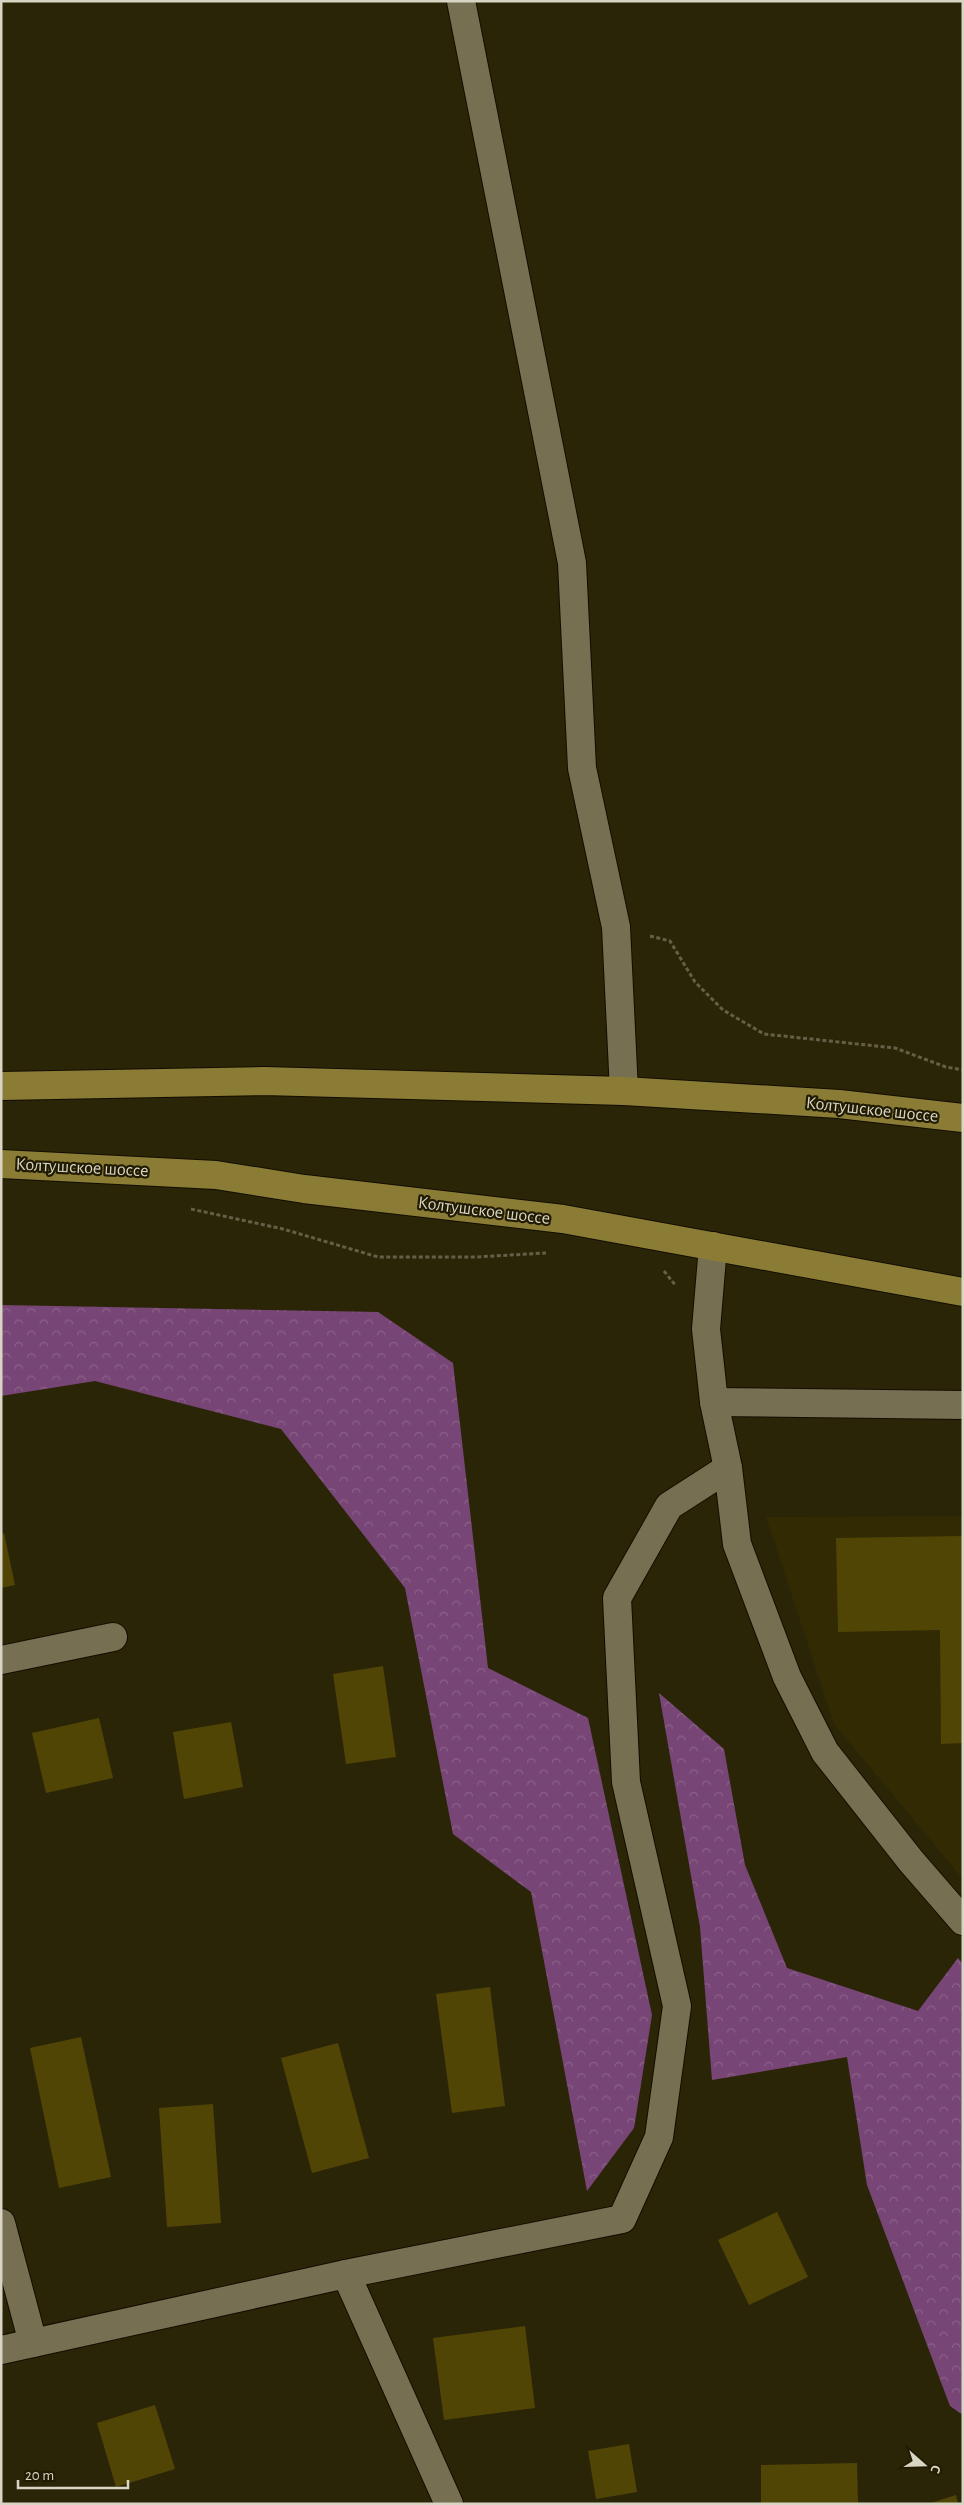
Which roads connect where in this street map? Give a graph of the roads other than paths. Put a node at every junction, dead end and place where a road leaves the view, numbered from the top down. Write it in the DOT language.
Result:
graph roads {
  1 [pos="461,1"];
  2 [pos="1,1086"];
  3 [pos="624,1091"];
  4 [pos="963,1118"];
  5 [pos="1,1164"];
  6 [pos="714,1246"];
  7 [pos="963,1292"];
  8 [pos="714,1402"];
  9 [pos="963,1405"];
  10 [pos="728,1468"];
  11 [pos="113,1637"];
  12 [pos="1,1660"];
  13 [pos="963,1921"];
  14 [pos="1,2223"];
  15 [pos="346,2274"];
  16 [pos="33,2344"];
  17 [pos="1,2350"];
  18 [pos="449,2504"];
  1 -- 3 [label="street"];
  2 -- 3 [label="main road, Колтушское шоссе"];
  3 -- 4 [label="main road, Колтушское шоссе"];
  5 -- 6 [label="main road, Колтушское шоссе"];
  6 -- 7 [label="main road, Колтушское шоссе"];
  6 -- 8 [label="street"];
  8 -- 9 [label="street"];
  8 -- 10 [label="street"];
  10 -- 13 [label="street"];
  10 -- 15 [label="street"];
  11 -- 12 [label="street"];
  14 -- 16 [label="street"];
  15 -- 16 [label="street"];
  15 -- 18 [label="street"];
  16 -- 17 [label="street"];
}
